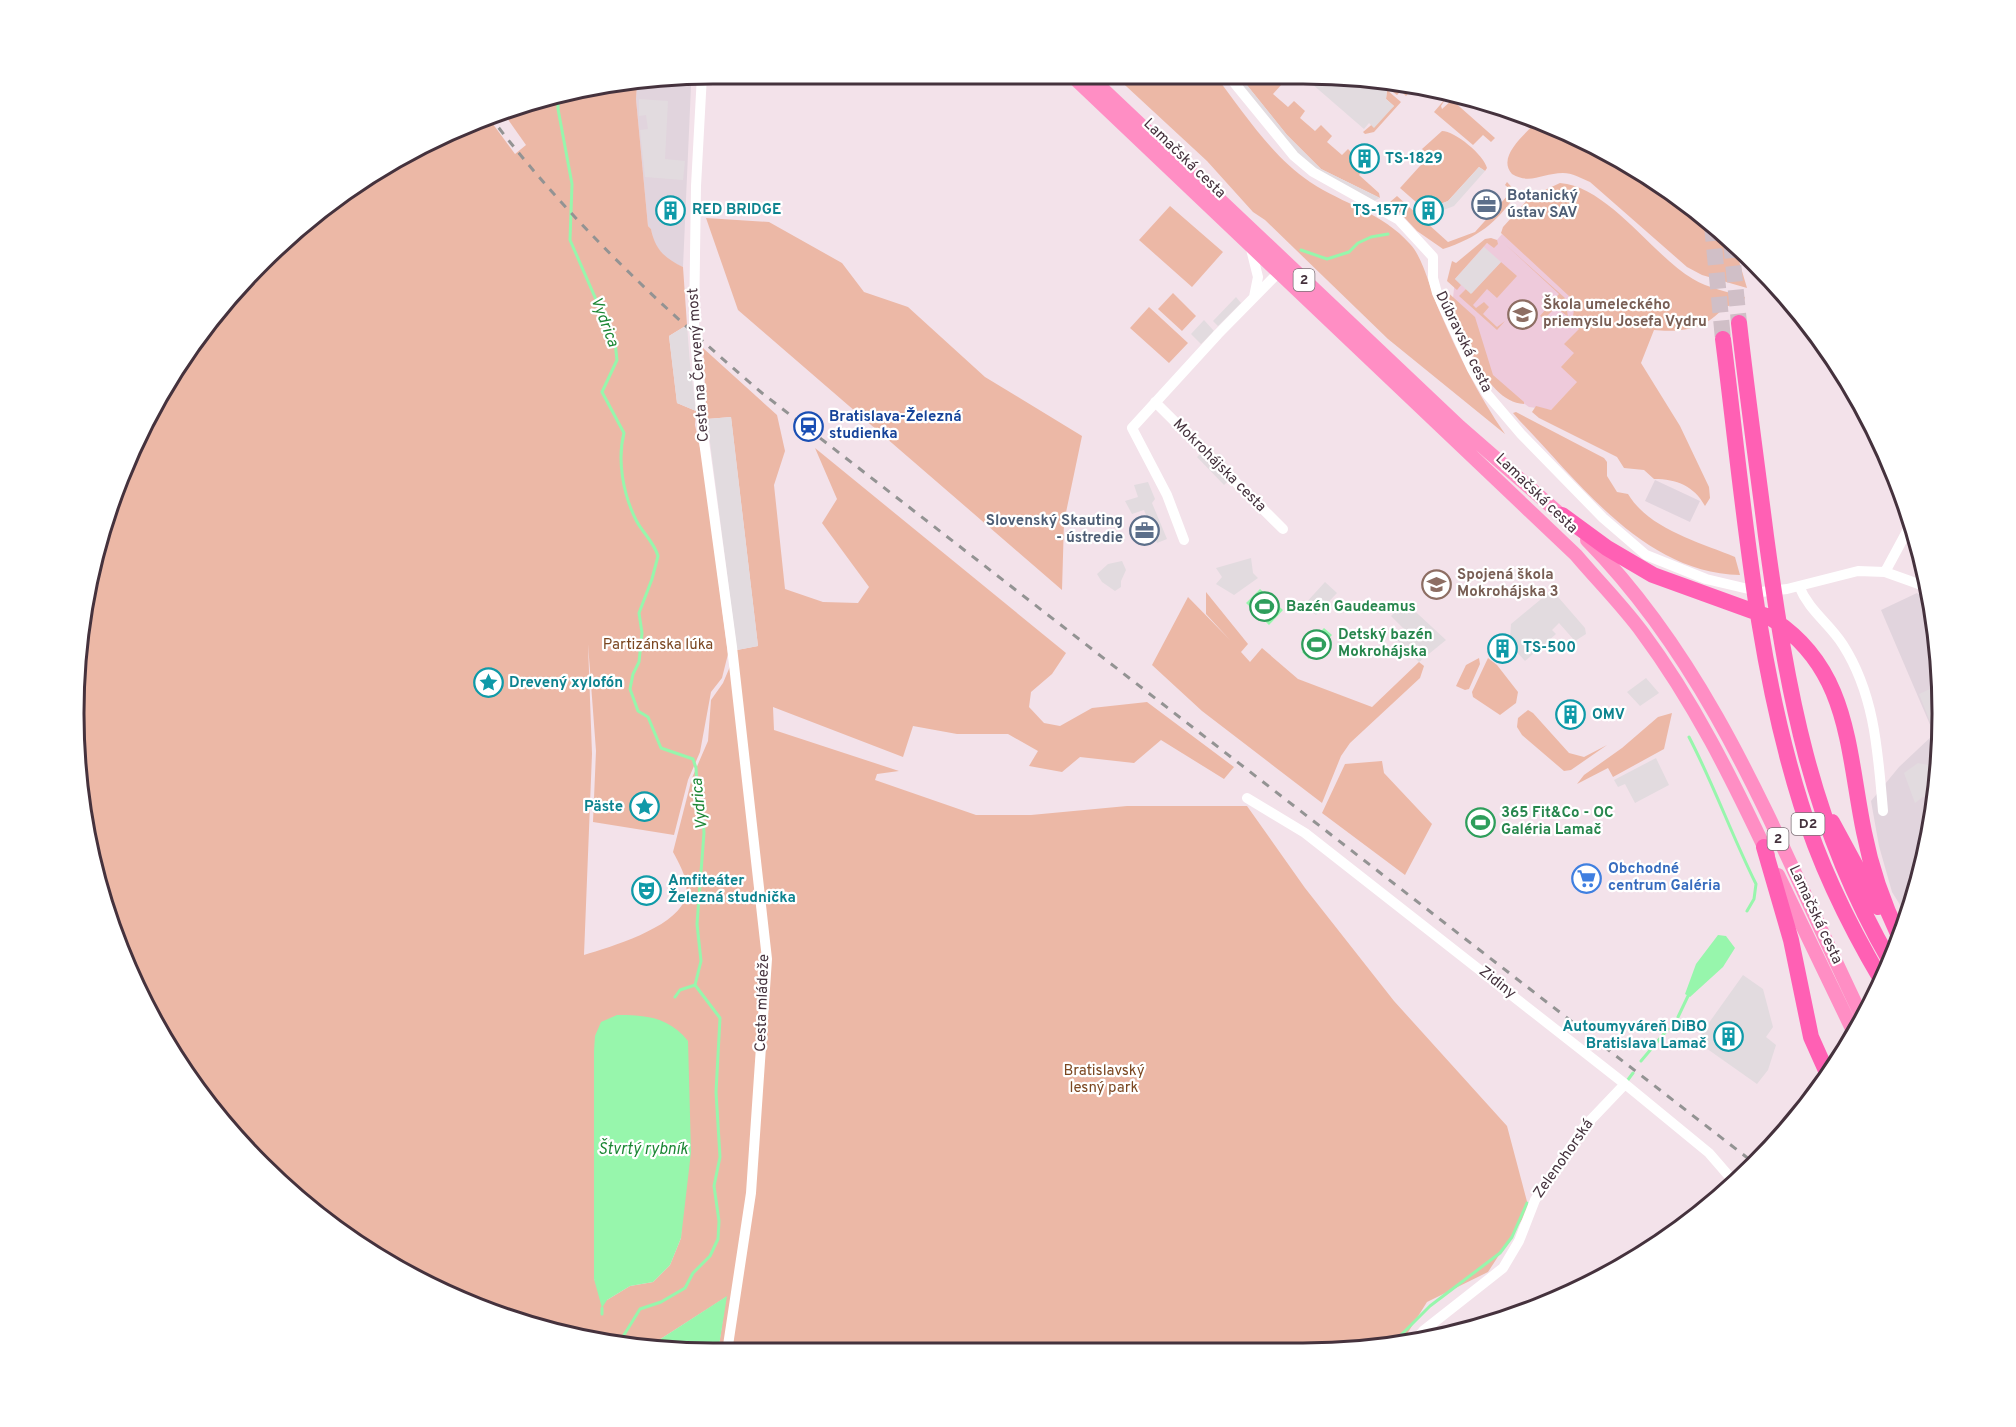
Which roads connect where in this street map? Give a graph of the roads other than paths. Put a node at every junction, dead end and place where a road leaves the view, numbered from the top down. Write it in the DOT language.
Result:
graph roads {
  1 [pos="701,84"];
  2 [pos="1081,84"];
  3 [pos="1097,84"];
  4 [pos="1235,84"];
  5 [pos="1250,245"];
  6 [pos="1281,266"];
  7 [pos="1254,297"];
  8 [pos="1739,323"];
  9 [pos="1723,339"];
  10 [pos="1155,402"];
  11 [pos="1562,515"];
  12 [pos="1283,529"];
  13 [pos="1906,534"];
  14 [pos="1184,540"];
  15 [pos="1885,572"];
  16 [pos="1918,584"];
  17 [pos="1799,586"];
  18 [pos="732,653"];
  19 [pos="1247,798"];
  20 [pos="1818,804"];
  21 [pos="1883,811"];
  22 [pos="1764,847"];
  23 [pos="1895,926"];
  24 [pos="1894,929"];
  25 [pos="1885,952"];
  26 [pos="1877,971"];
  27 [pos="1858,1009"];
  28 [pos="1850,1024"];
  29 [pos="1824,1066"];
  30 [pos="1625,1084"];
  31 [pos="1729,1177"];
  32 [pos="1424,1331"];
  33 [pos="728,1343"];
  1 -- 18 [label="street, Cesta na Červený most"];
  2 -- 5 [label="main road, Lamačská cesta / 2"];
  3 -- 6 [label="main road, Lamačská cesta / 2"];
  4 -- 17 [label="street, Dúbravská cesta"];
  5 -- 6 [label="main road, Lamačská cesta / 2"];
  5 -- 7 [label="street"];
  6 -- 7 [label="street"];
  6 -- 11 [label="main road, Lamačská cesta / 2"];
  6 -- 22 [label="main road, Lamačská cesta / 2"];
  7 -- 10 [label="street"];
  8 -- 20 [label="highway, D2"];
  9 -- 26 [label="highway, D2"];
  10 -- 12 [label="street, Mokrohájska cesta"];
  10 -- 14 [label="street"];
  11 -- 23 [label="highway"];
  11 -- 27 [label="main road, Lamačská cesta / 2"];
  13 -- 15 [label="street"];
  15 -- 16 [label="street"];
  15 -- 17 [label="street, Dúbravská cesta"];
  17 -- 21 [label="street"];
  18 -- 33 [label="street, Cesta mládeže"];
  19 -- 30 [label="street, Zidiny"];
  20 -- 24 [label="highway"];
  20 -- 25 [label="highway, D2"];
  22 -- 28 [label="main road, Lamačská cesta / 2"];
  22 -- 29 [label="highway"];
  30 -- 31 [label="street, Zidiny"];
  30 -- 32 [label="street, Zelenohorská"];
}
